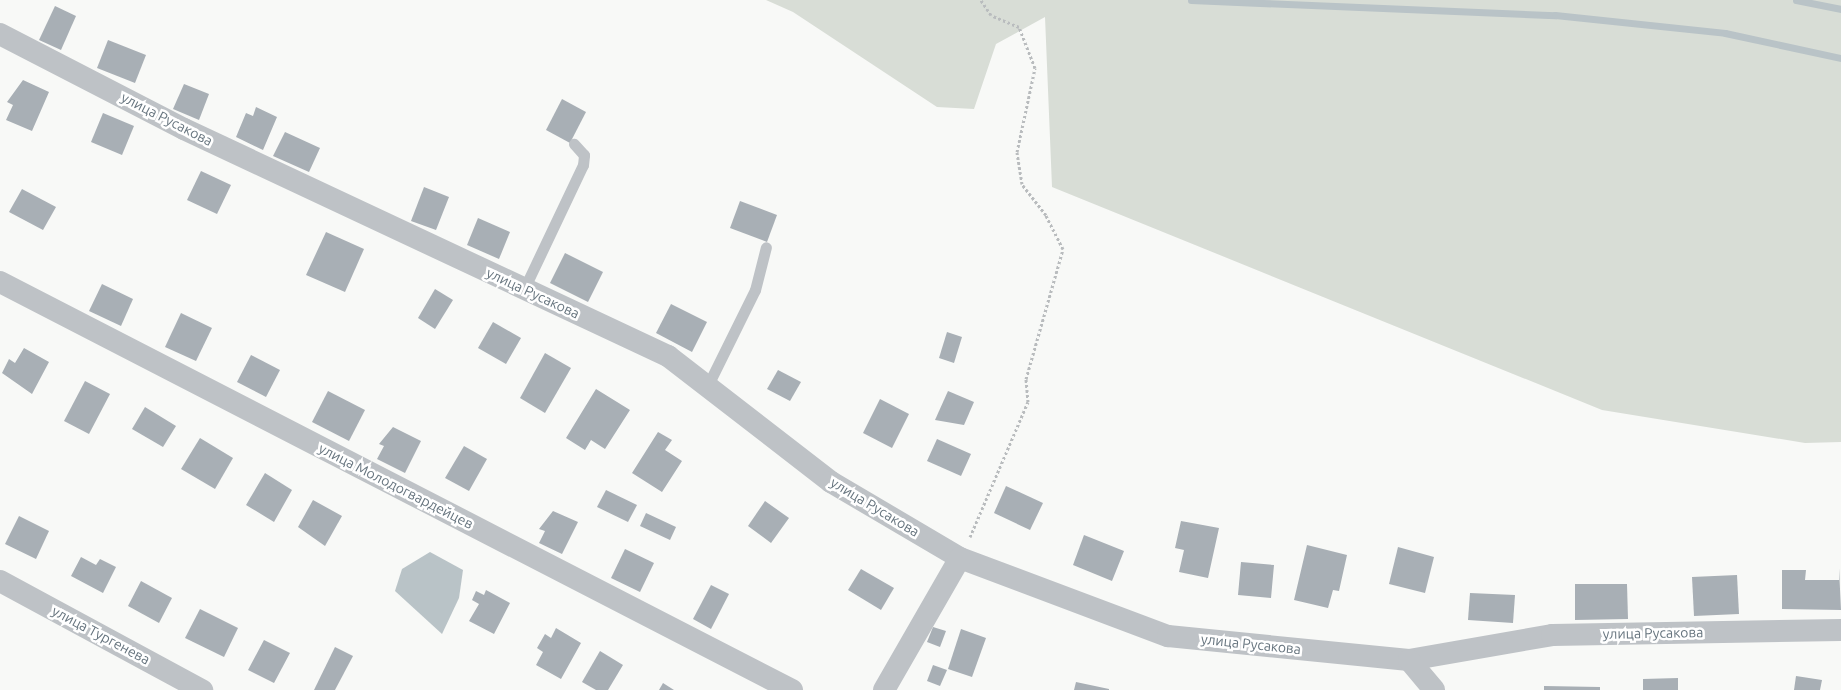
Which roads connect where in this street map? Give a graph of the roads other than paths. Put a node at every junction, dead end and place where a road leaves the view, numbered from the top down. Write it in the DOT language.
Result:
graph roads {
  1 [pos="2,41"];
  2 [pos="574,144"];
  3 [pos="766,247"];
  4 [pos="0,282"];
  5 [pos="524,289"];
  6 [pos="707,387"];
  7 [pos="960,558"];
  8 [pos="0,581"];
  9 [pos="1841,630"];
  10 [pos="1409,660"];
  11 [pos="202,690"];
  12 [pos="792,690"];
  13 [pos="884,690"];
  14 [pos="1434,690"];
  1 -- 5 [label="street, улица Русакова"];
  2 -- 5 [label="lane"];
  3 -- 6 [label="lane"];
  4 -- 12 [label="street, улица Молодогвардейцев"];
  5 -- 6 [label="street, улица Русакова"];
  6 -- 7 [label="street, улица Русакова"];
  7 -- 10 [label="street, улица Русакова"];
  7 -- 13 [label="street"];
  8 -- 11 [label="street, улица Тургенева"];
  9 -- 10 [label="street, улица Русакова"];
  10 -- 14 [label="street"];
}
